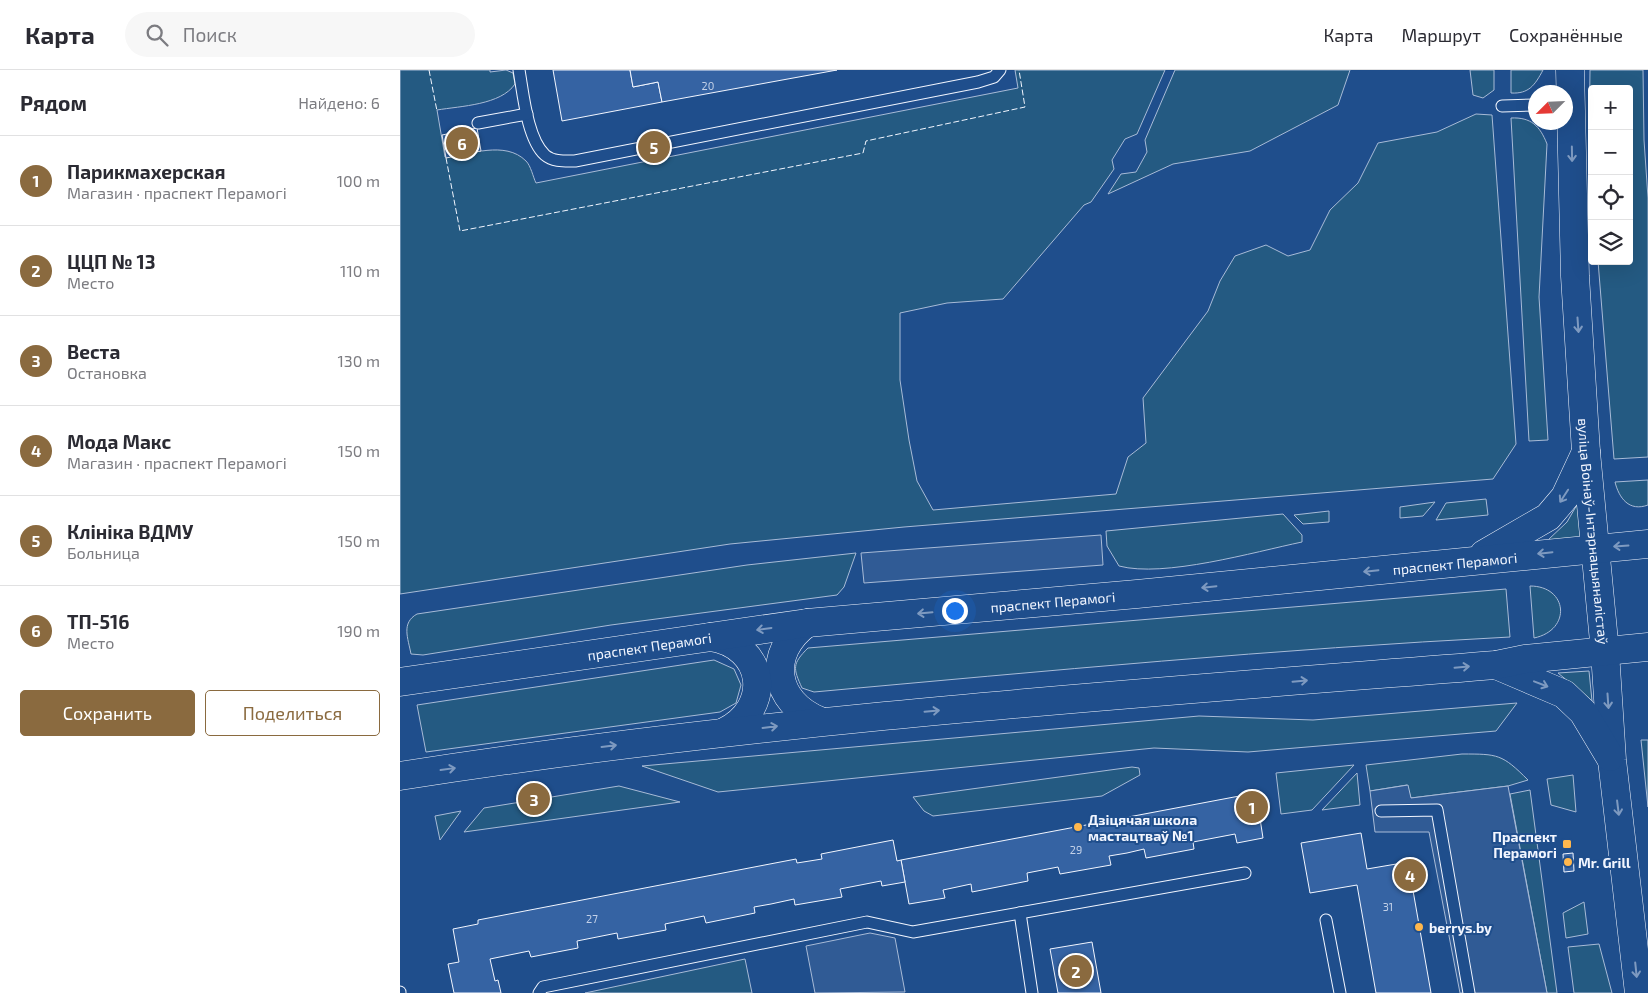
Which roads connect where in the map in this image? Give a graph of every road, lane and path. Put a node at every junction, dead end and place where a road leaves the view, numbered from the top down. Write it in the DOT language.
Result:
graph roads {
  1 [pos="519,70"];
  2 [pos="1000,70"];
  3 [pos="1570,70"];
  4 [pos="1569,85"];
  5 [pos="1528,105"];
  6 [pos="1502,106"];
  7 [pos="527,114"];
  8 [pos="478,123"];
  9 [pos="1569,130"];
  10 [pos="1586,452"];
  11 [pos="1648,544"];
  12 [pos="1593,548"];
  13 [pos="1472,561"];
  14 [pos="807,623"];
  15 [pos="709,637"];
  16 [pos="1648,647"];
  17 [pos="1605,652"];
  18 [pos="1496,665"];
  19 [pos="400,682"];
  20 [pos="820,721"];
  21 [pos="724,732"];
  22 [pos="1612,760"];
  23 [pos="400,776"];
  24 [pos="1380,811"];
  25 [pos="1245,873"];
  26 [pos="1020,913"];
  27 [pos="1326,920"];
  28 [pos="539,993"];
  29 [pos="1032,993"];
  30 [pos="1340,993"];
  31 [pos="1469,993"];
  32 [pos="1639,993"];
  1 -- 7 [label="lane"];
  2 -- 7 [label="lane"];
  3 -- 4 [label="main road, вуліца Воінаў-Інтэрнацыяналістаў"];
  5 -- 6 [label="lane"];
  7 -- 8 [label="lane"];
  9 -- 10 [label="main road, вуліца Воінаў-Інтэрнацыяналістаў, one-way"];
  10 -- 12 [label="main road, вуліца Воінаў-Інтэрнацыяналістаў"];
  10 -- 13 [label="main road, one-way"];
  11 -- 12 [label="main road, праспект Перамогі, one-way"];
  12 -- 13 [label="main road, праспект Перамогі, one-way"];
  12 -- 17 [label="main road, вуліца Воінаў-Інтэрнацыяналістаў"];
  13 -- 14 [label="main road, праспект Перамогі, one-way"];
  14 -- 15 [label="main road, праспект Перамогі, one-way"];
  14 -- 20 [label="main road"];
  15 -- 19 [label="main road, праспект Перамогі"];
  15 -- 21 [label="main road"];
  16 -- 17 [label="main road"];
  17 -- 18 [label="main road"];
  17 -- 22 [label="main road, вуліца Воінаў-Інтэрнацыяналістаў, one-way"];
  20 -- 18 [label="main road, one-way"];
  18 -- 22 [label="main road, one-way"];
  21 -- 20 [label="main road, one-way"];
  23 -- 21 [label="main road, one-way"];
  22 -- 32 [label="main road, вуліца Воінаў-Інтэрнацыяналістаў, one-way"];
  24 -- 31 [label="lane"];
  25 -- 26 [label="lane"];
  26 -- 28 [label="lane"];
  26 -- 29 [label="lane"];
  27 -- 30 [label="lane"];
}
